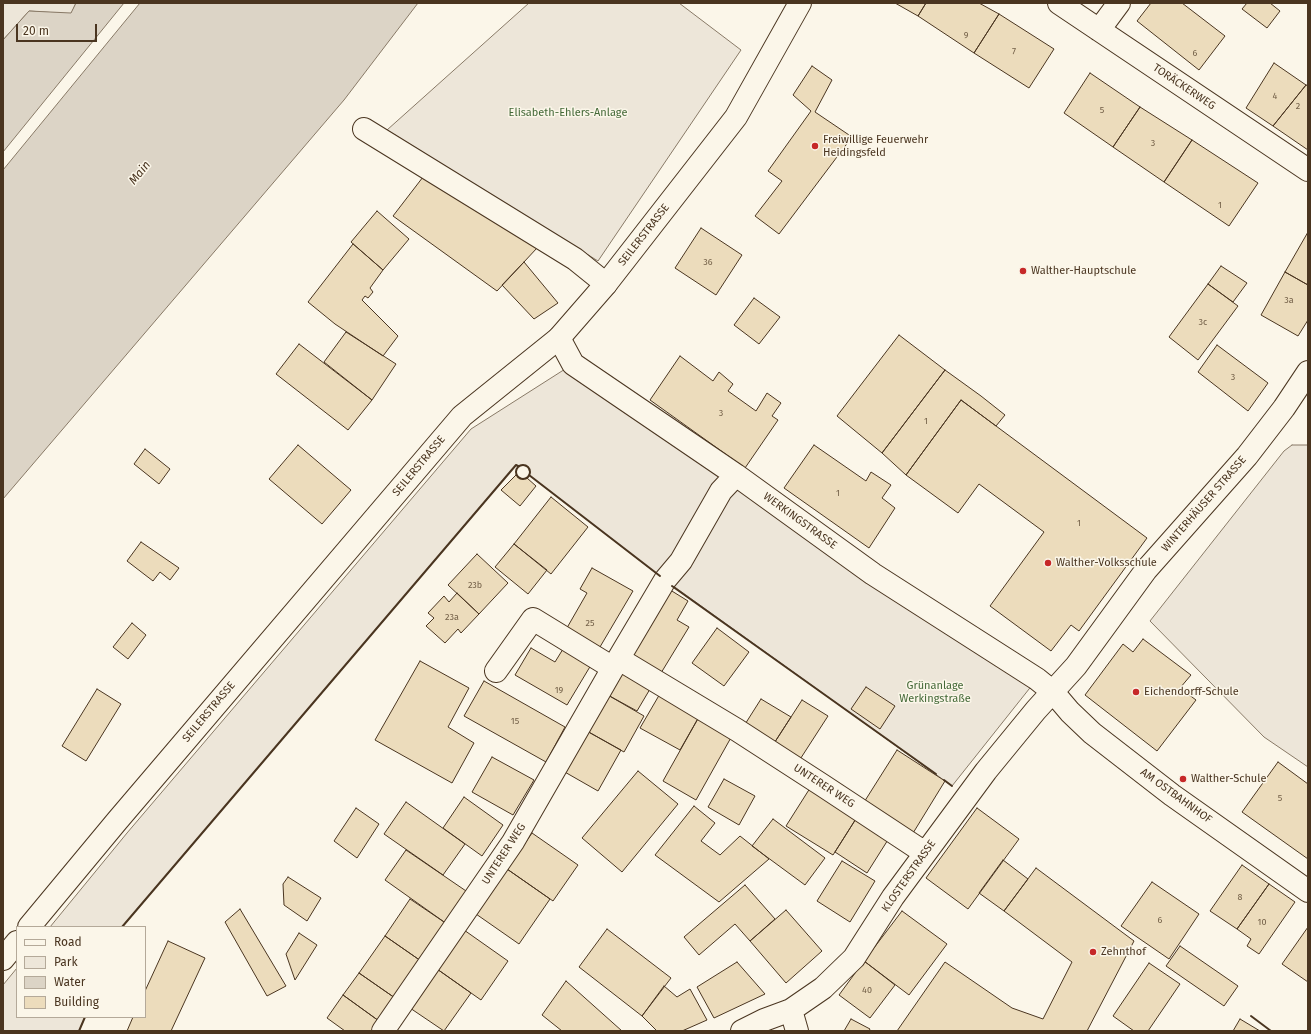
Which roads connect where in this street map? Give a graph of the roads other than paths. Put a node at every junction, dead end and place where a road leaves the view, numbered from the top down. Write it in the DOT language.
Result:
graph roads {
  1 [pos="800,3"];
  2 [pos="1060,3"];
  3 [pos="1119,3"];
  4 [pos="1099,30"];
  5 [pos="364,129"];
  6 [pos="1308,170"];
  7 [pos="606,284"];
  8 [pos="560,338"];
  9 [pos="1306,379"];
  10 [pos="736,475"];
  11 [pos="616,664"];
  12 [pos="496,672"];
  13 [pos="1053,692"];
  14 [pos="925,853"];
  15 [pos="1308,891"];
  16 [pos="30,926"];
  17 [pos="16,943"];
  18 [pos="3,959"];
  19 [pos="791,1010"];
  20 [pos="383,1031"];
  21 [pos="742,1031"];
  22 [pos="797,1031"];
  1 -- 7 [label="street, SEILERSTRASSE"];
  2 -- 4 [label="street, TORÄCKERWEG"];
  3 -- 4 [label="street"];
  4 -- 6 [label="street, TORÄCKERWEG"];
  5 -- 7 [label="street"];
  7 -- 8 [label="street, SEILERSTRASSE"];
  8 -- 10 [label="street, WERKINGSTRASSE"];
  8 -- 16 [label="street, SEILERSTRASSE"];
  9 -- 13 [label="street, WINTERHÄUSER STRASSE"];
  10 -- 11 [label="street, UNTERER WEG"];
  10 -- 13 [label="street, WERKINGSTRASSE"];
  11 -- 12 [label="street, UNTERER WEG"];
  11 -- 14 [label="street, UNTERER WEG"];
  11 -- 20 [label="street, UNTERER WEG"];
  13 -- 14 [label="street, KLOSTERSTRASSE"];
  13 -- 15 [label="street, AM OSTBAHNHOF"];
  14 -- 19 [label="street, KLOSTERSTRASSE"];
  17 -- 18 [label="street"];
  19 -- 21 [label="street, KLOSTERSTRASSE"];
  19 -- 22 [label="street"];
}
